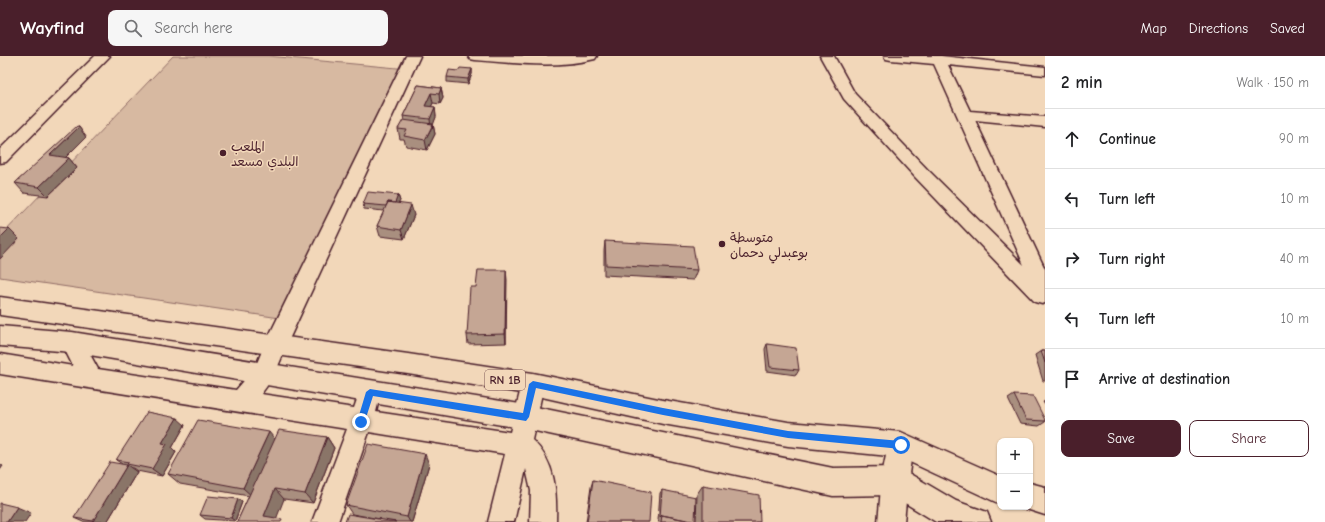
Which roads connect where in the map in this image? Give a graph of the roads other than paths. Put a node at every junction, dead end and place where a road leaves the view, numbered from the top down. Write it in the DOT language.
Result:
graph roads {
  1 [pos="103,56"];
  2 [pos="413,56"];
  3 [pos="475,56"];
  4 [pos="590,56"];
  5 [pos="827,56"];
  6 [pos="891,56"];
  7 [pos="517,58"];
  8 [pos="938,60"];
  9 [pos="1045,71"];
  10 [pos="965,115"];
  11 [pos="1044,123"];
  12 [pos="0,158"];
  13 [pos="1045,290"];
  14 [pos="1045,299"];
  15 [pos="0,306"];
  16 [pos="0,336"];
  17 [pos="72,342"];
  18 [pos="275,346"];
  19 [pos="0,364"];
  20 [pos="264,374"];
  21 [pos="90,378"];
  22 [pos="533,384"];
  23 [pos="370,392"];
  24 [pos="240,402"];
  25 [pos="526,417"];
  26 [pos="361,422"];
  27 [pos="520,445"];
  28 [pos="901,445"];
  29 [pos="895,481"];
  30 [pos="997,489"];
  31 [pos="1033,498"];
  32 [pos="1045,501"];
  33 [pos="325,522"];
  34 [pos="501,522"];
  35 [pos="543,522"];
  36 [pos="891,522"];
  37 [pos="977,522"];
  1 -- 12 [label="street"];
  2 -- 18 [label="street"];
  3 -- 7 [label="street"];
  4 -- 7 [label="street"];
  5 -- 14 [label="street"];
  6 -- 8 [label="street"];
  8 -- 9 [label="street"];
  8 -- 10 [label="street"];
  10 -- 11 [label="street"];
  10 -- 13 [label="street"];
  15 -- 18 [label="main road, RN 1B"];
  16 -- 17 [label="main road"];
  17 -- 20 [label="main road"];
  17 -- 21 [label="street"];
  18 -- 20 [label="street"];
  18 -- 22 [label="main road, RN 1B"];
  19 -- 21 [label="street"];
  20 -- 23 [label="main road"];
  20 -- 24 [label="street"];
  21 -- 24 [label="street"];
  22 -- 25 [label="street"];
  22 -- 28 [label="main road, RN 1B"];
  23 -- 25 [label="main road"];
  23 -- 26 [label="street"];
  24 -- 26 [label="street"];
  25 -- 27 [label="street"];
  25 -- 29 [label="main road"];
  26 -- 27 [label="street"];
  26 -- 33 [label="street"];
  27 -- 34 [label="street"];
  27 -- 35 [label="street"];
  28 -- 29 [label="street"];
  28 -- 30 [label="main road, RN 1B"];
  29 -- 36 [label="street"];
  29 -- 37 [label="main road"];
  31 -- 32 [label="main road"];
}
